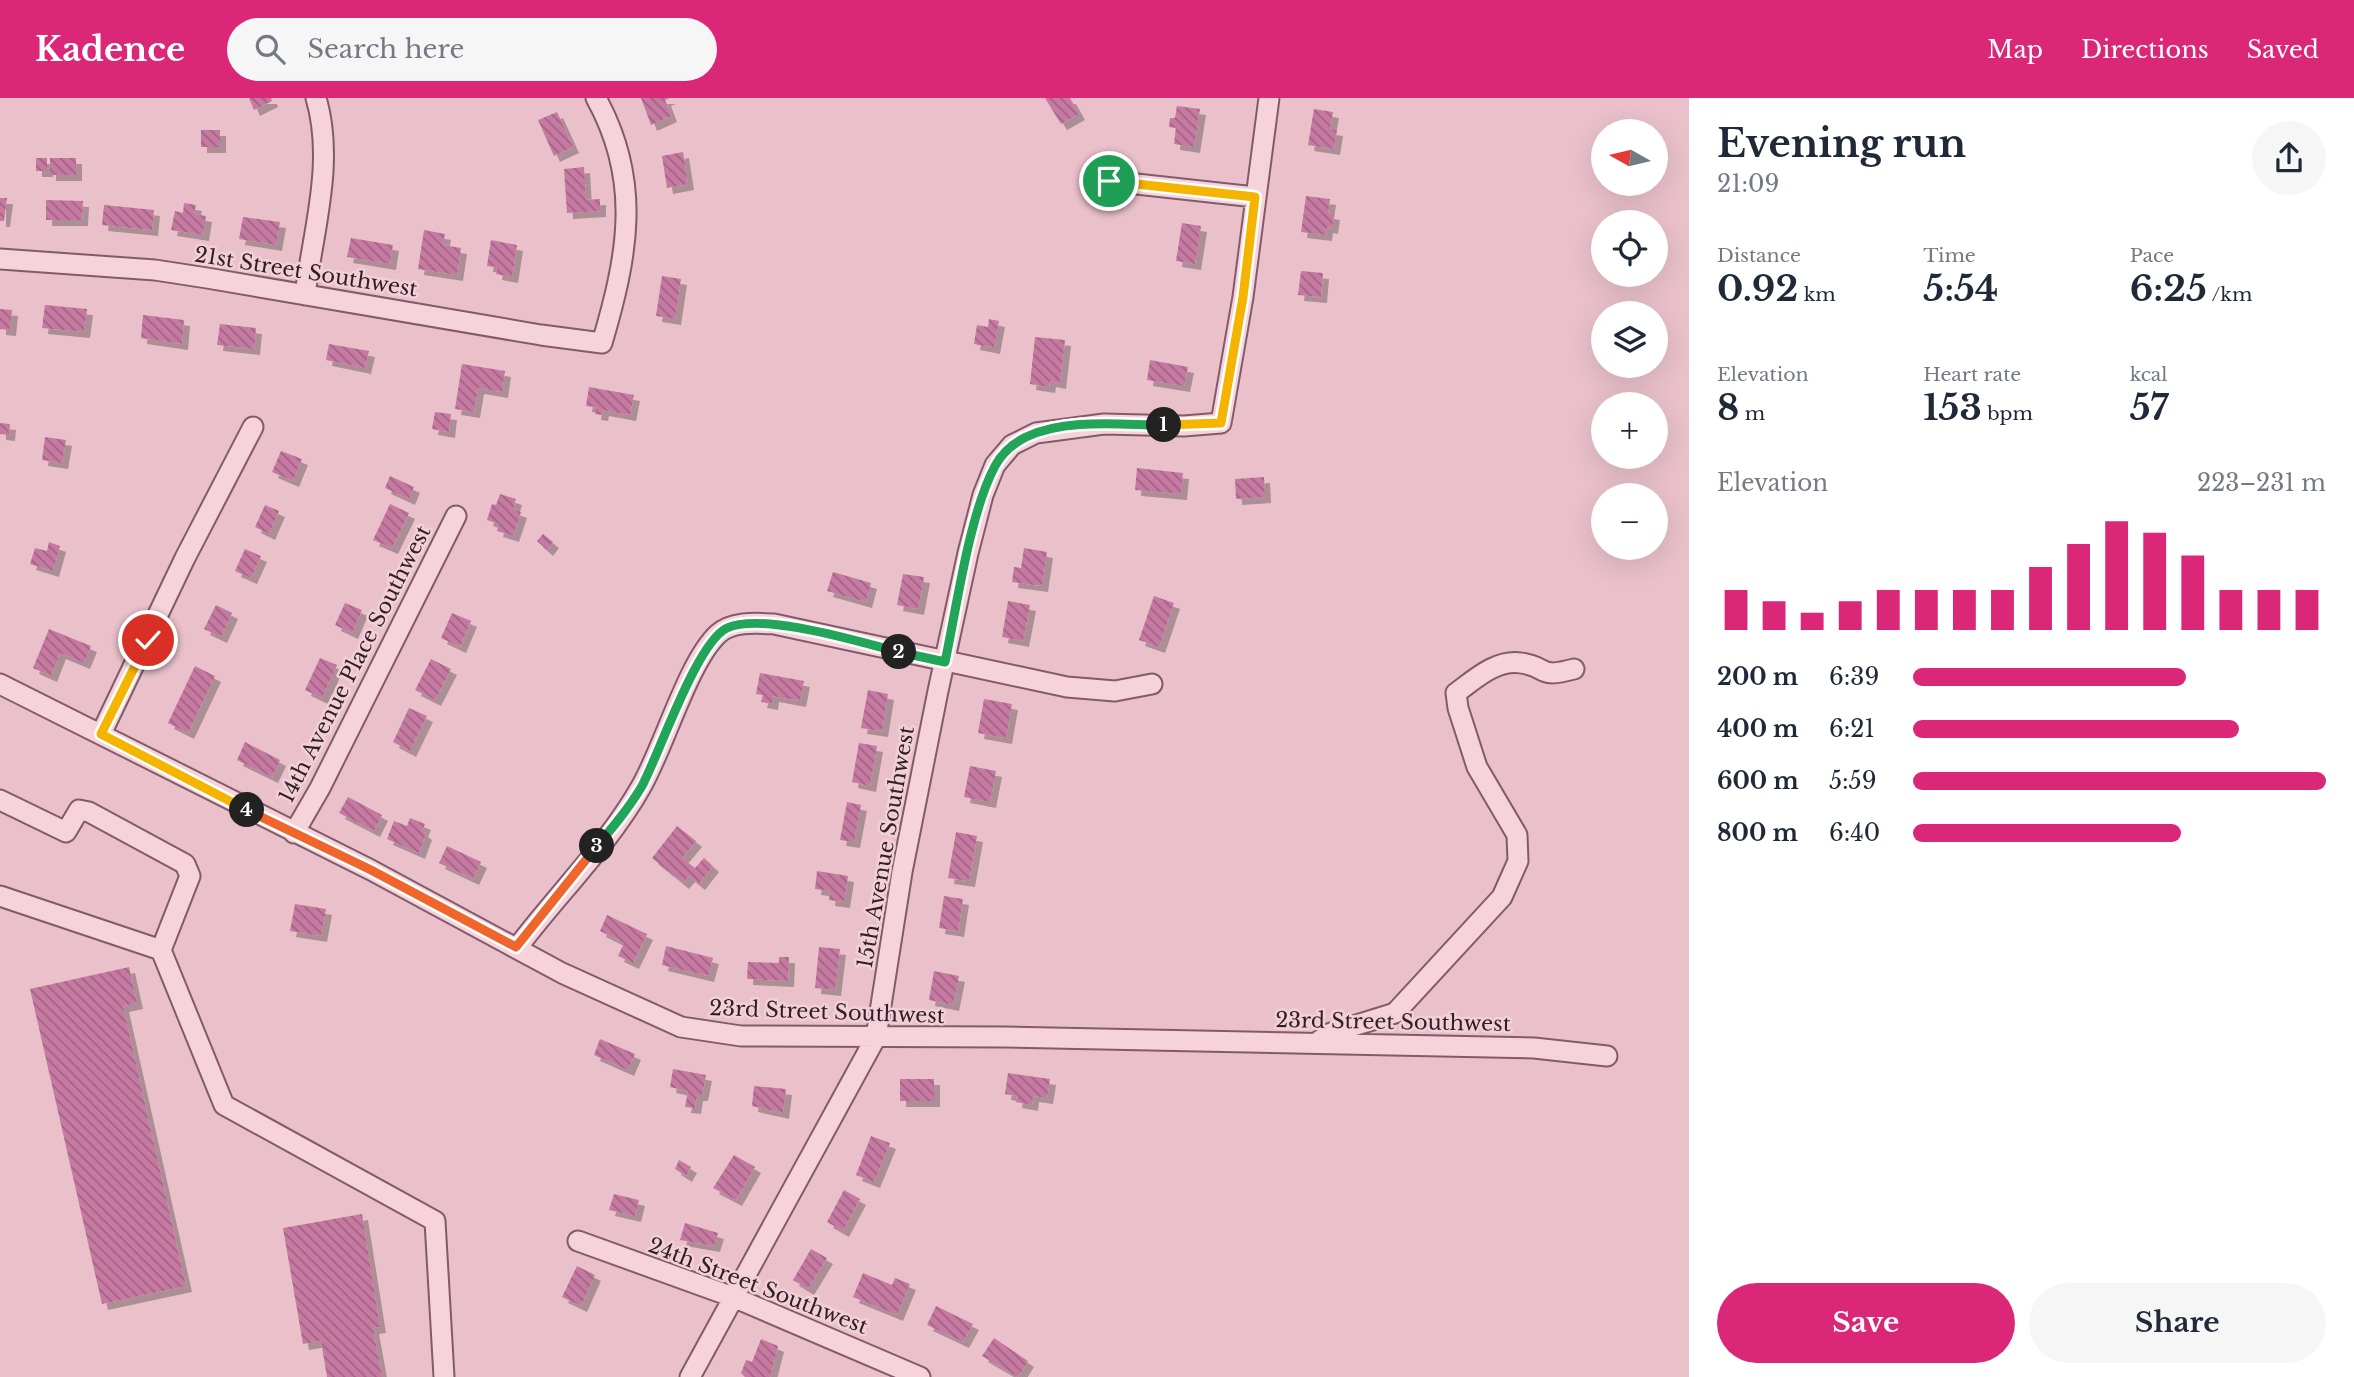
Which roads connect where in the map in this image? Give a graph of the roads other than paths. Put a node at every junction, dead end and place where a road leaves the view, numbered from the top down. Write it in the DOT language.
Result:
graph roads {
  1 [pos="316,98"];
  2 [pos="596,98"];
  3 [pos="1269,98"];
  4 [pos="1109,181"];
  5 [pos="1255,197"];
  6 [pos="0,258"];
  7 [pos="305,295"];
  8 [pos="253,428"];
  9 [pos="456,516"];
  10 [pos="945,662"];
  11 [pos="1574,669"];
  12 [pos="0,684"];
  13 [pos="1152,684"];
  14 [pos="101,734"];
  15 [pos="0,800"];
  16 [pos="293,833"];
  17 [pos="0,896"];
  18 [pos="516,947"];
  19 [pos="160,950"];
  20 [pos="876,1037"];
  21 [pos="1316,1043"];
  22 [pos="1608,1056"];
  23 [pos="578,1241"];
  24 [pos="733,1297"];
  25 [pos="444,1377"];
  26 [pos="690,1377"];
  27 [pos="920,1377"];
  1 -- 7 [label="street"];
  2 -- 7 [label="street, 21st Street Southwest"];
  3 -- 5 [label="street"];
  4 -- 5 [label="street"];
  5 -- 10 [label="street, 15th Avenue Southwest"];
  6 -- 7 [label="street, 21st Street Southwest"];
  8 -- 14 [label="street"];
  9 -- 16 [label="street, 14th Avenue Place Southwest"];
  10 -- 13 [label="street"];
  10 -- 18 [label="street"];
  10 -- 20 [label="street, 15th Avenue Southwest"];
  11 -- 21 [label="street"];
  12 -- 14 [label="street, 23rd Street Southwest"];
  14 -- 16 [label="street, 23rd Street Southwest"];
  15 -- 19 [label="street"];
  16 -- 18 [label="street, 23rd Street Southwest"];
  17 -- 19 [label="street"];
  18 -- 20 [label="street, 23rd Street Southwest"];
  19 -- 25 [label="street"];
  20 -- 21 [label="street, 23rd Street Southwest"];
  20 -- 24 [label="street, 15th Avenue Southwest"];
  21 -- 22 [label="street, 23rd Street Southwest"];
  23 -- 24 [label="street, 24th Street Southwest"];
  24 -- 26 [label="street, 15th Avenue Southwest"];
  24 -- 27 [label="street, 24th Street Southwest"];
}
